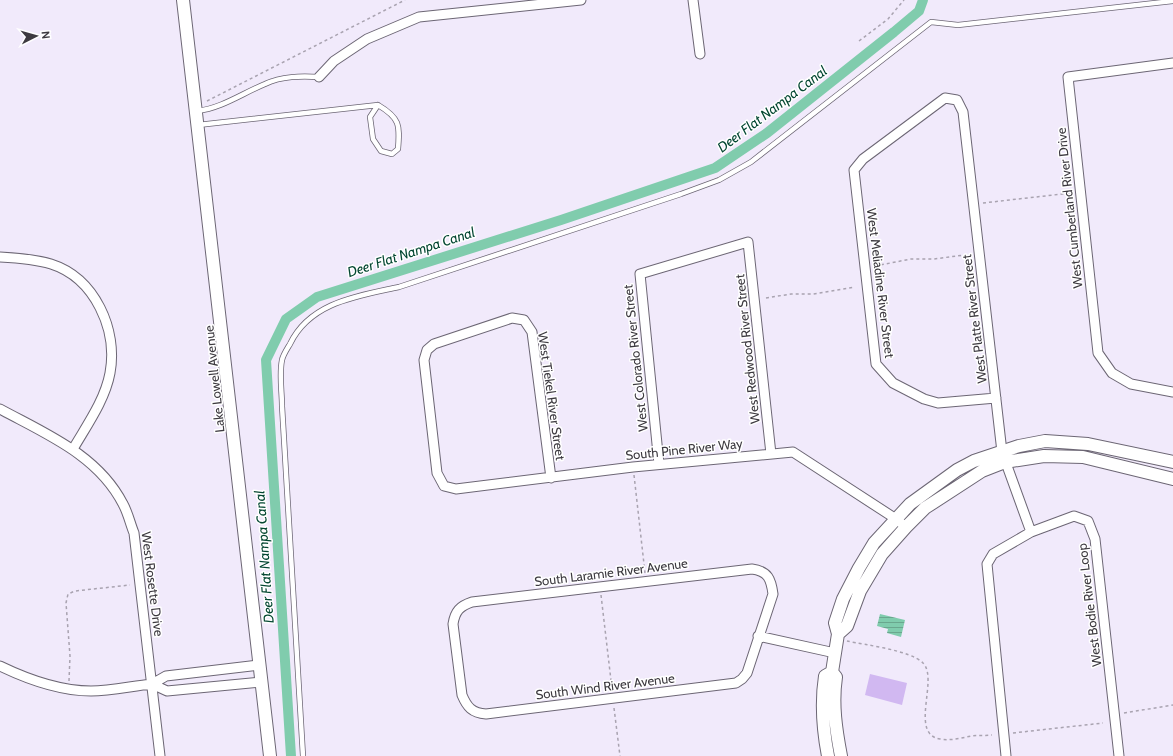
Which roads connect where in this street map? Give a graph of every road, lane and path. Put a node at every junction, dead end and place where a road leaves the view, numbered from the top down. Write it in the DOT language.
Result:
graph roads {
  1 [pos="183,0"];
  2 [pos="405,0"];
  3 [pos="576,0"];
  4 [pos="693,0"];
  5 [pos="904,0"];
  6 [pos="1173,1"];
  7 [pos="859,41"];
  8 [pos="700,54"];
  9 [pos="1173,63"];
  10 [pos="319,77"];
  11 [pos="378,105"];
  12 [pos="196,108"];
  13 [pos="198,125"];
  14 [pos="854,170"];
  15 [pos="1080,192"];
  16 [pos="974,204"];
  17 [pos="964,255"];
  18 [pos="0,257"];
  19 [pos="875,266"];
  20 [pos="640,274"];
  21 [pos="855,287"];
  22 [pos="766,298"];
  23 [pos="1173,392"];
  24 [pos="996,398"];
  25 [pos="0,408"];
  26 [pos="74,449"];
  27 [pos="771,454"];
  28 [pos="1004,457"];
  29 [pos="1173,462"];
  30 [pos="659,464"];
  31 [pos="633,467"];
  32 [pos="551,478"];
  33 [pos="1173,479"];
  34 [pos="444,486"];
  35 [pos="896,519"];
  36 [pos="906,527"];
  37 [pos="1031,532"];
  38 [pos="646,582"];
  39 [pos="140,584"];
  40 [pos="600,587"];
  41 [pos="758,636"];
  42 [pos="837,636"];
  43 [pos="835,653"];
  44 [pos="259,665"];
  45 [pos="0,666"];
  46 [pos="832,672"];
  47 [pos="261,682"];
  48 [pos="152,684"];
  49 [pos="68,689"];
  50 [pos="613,698"];
  51 [pos="1173,706"];
  52 [pos="471,710"];
  53 [pos="1124,713"];
  54 [pos="1103,723"];
  55 [pos="1014,733"];
  56 [pos="992,735"];
  57 [pos="160,756"];
  58 [pos="270,756"];
  59 [pos="303,756"];
  60 [pos="620,756"];
  61 [pos="828,756"];
  62 [pos="841,756"];
  63 [pos="1006,756"];
  64 [pos="1119,756"];
  1 -- 12 [label="street, Lake Lowell Avenue"];
  2 -- 12 [label="path"];
  3 -- 10 [label="street"];
  4 -- 8 [label="street"];
  5 -- 7 [label="path"];
  6 -- 59 [label="lane"];
  9 -- 15 [label="street, West Cumberland River Drive"];
  10 -- 12 [label="lane"];
  11 -- 11 [label="lane"];
  11 -- 13 [label="lane"];
  12 -- 13 [label="street, Lake Lowell Avenue"];
  13 -- 44 [label="street, Lake Lowell Avenue"];
  14 -- 16 [label="street, West Platte River Street"];
  14 -- 24 [label="street, West Meliadine River Street"];
  15 -- 16 [label="path"];
  15 -- 23 [label="street, West Cumberland River Drive"];
  16 -- 24 [label="street, West Platte River Street"];
  17 -- 19 [label="path"];
  18 -- 26 [label="street"];
  20 -- 27 [label="street, West Redwood River Street"];
  20 -- 30 [label="street, West Colorado River Street"];
  21 -- 22 [label="path"];
  24 -- 28 [label="street, West Platte River Street"];
  25 -- 26 [label="street, West Rosette Drive"];
  26 -- 39 [label="street, West Rosette Drive"];
  27 -- 30 [label="street, South Pine River Way"];
  27 -- 35 [label="street, South Pine River Way"];
  28 -- 29 [label="street"];
  28 -- 33 [label="street"];
  28 -- 35 [label="street"];
  28 -- 36 [label="street"];
  28 -- 37 [label="street, West Platte River Street"];
  30 -- 31 [label="street, South Pine River Way"];
  31 -- 32 [label="street, South Pine River Way"];
  31 -- 38 [label="path"];
  32 -- 34 [label="street, South Pine River Way"];
  32 -- 34 [label="street, West Tiekel River Street"];
  35 -- 36 [label="street, South Pine River Way"];
  35 -- 42 [label="street"];
  36 -- 42 [label="street"];
  37 -- 63 [label="street, West Bodie River Loop"];
  37 -- 64 [label="street, West Bodie River Loop"];
  38 -- 40 [label="street, South Laramie River Avenue"];
  38 -- 41 [label="street, South Laramie River Avenue"];
  39 -- 48 [label="street, West Rosette Drive"];
  39 -- 49 [label="path"];
  40 -- 50 [label="path"];
  40 -- 52 [label="street, South Laramie River Avenue"];
  41 -- 43 [label="street"];
  41 -- 50 [label="street, South Wind River Avenue"];
  42 -- 43 [label="street"];
  42 -- 56 [label="path"];
  43 -- 46 [label="street"];
  44 -- 47 [label="street, Lake Lowell Avenue"];
  44 -- 48 [label="street"];
  45 -- 49 [label="street"];
  46 -- 61 [label="street"];
  46 -- 62 [label="street"];
  47 -- 48 [label="street"];
  47 -- 58 [label="street, Lake Lowell Avenue"];
  48 -- 49 [label="street"];
  48 -- 57 [label="street, West Rosette Drive"];
  50 -- 52 [label="street, South Wind River Avenue"];
  50 -- 60 [label="path"];
  51 -- 53 [label="path"];
  54 -- 55 [label="path"];
}
